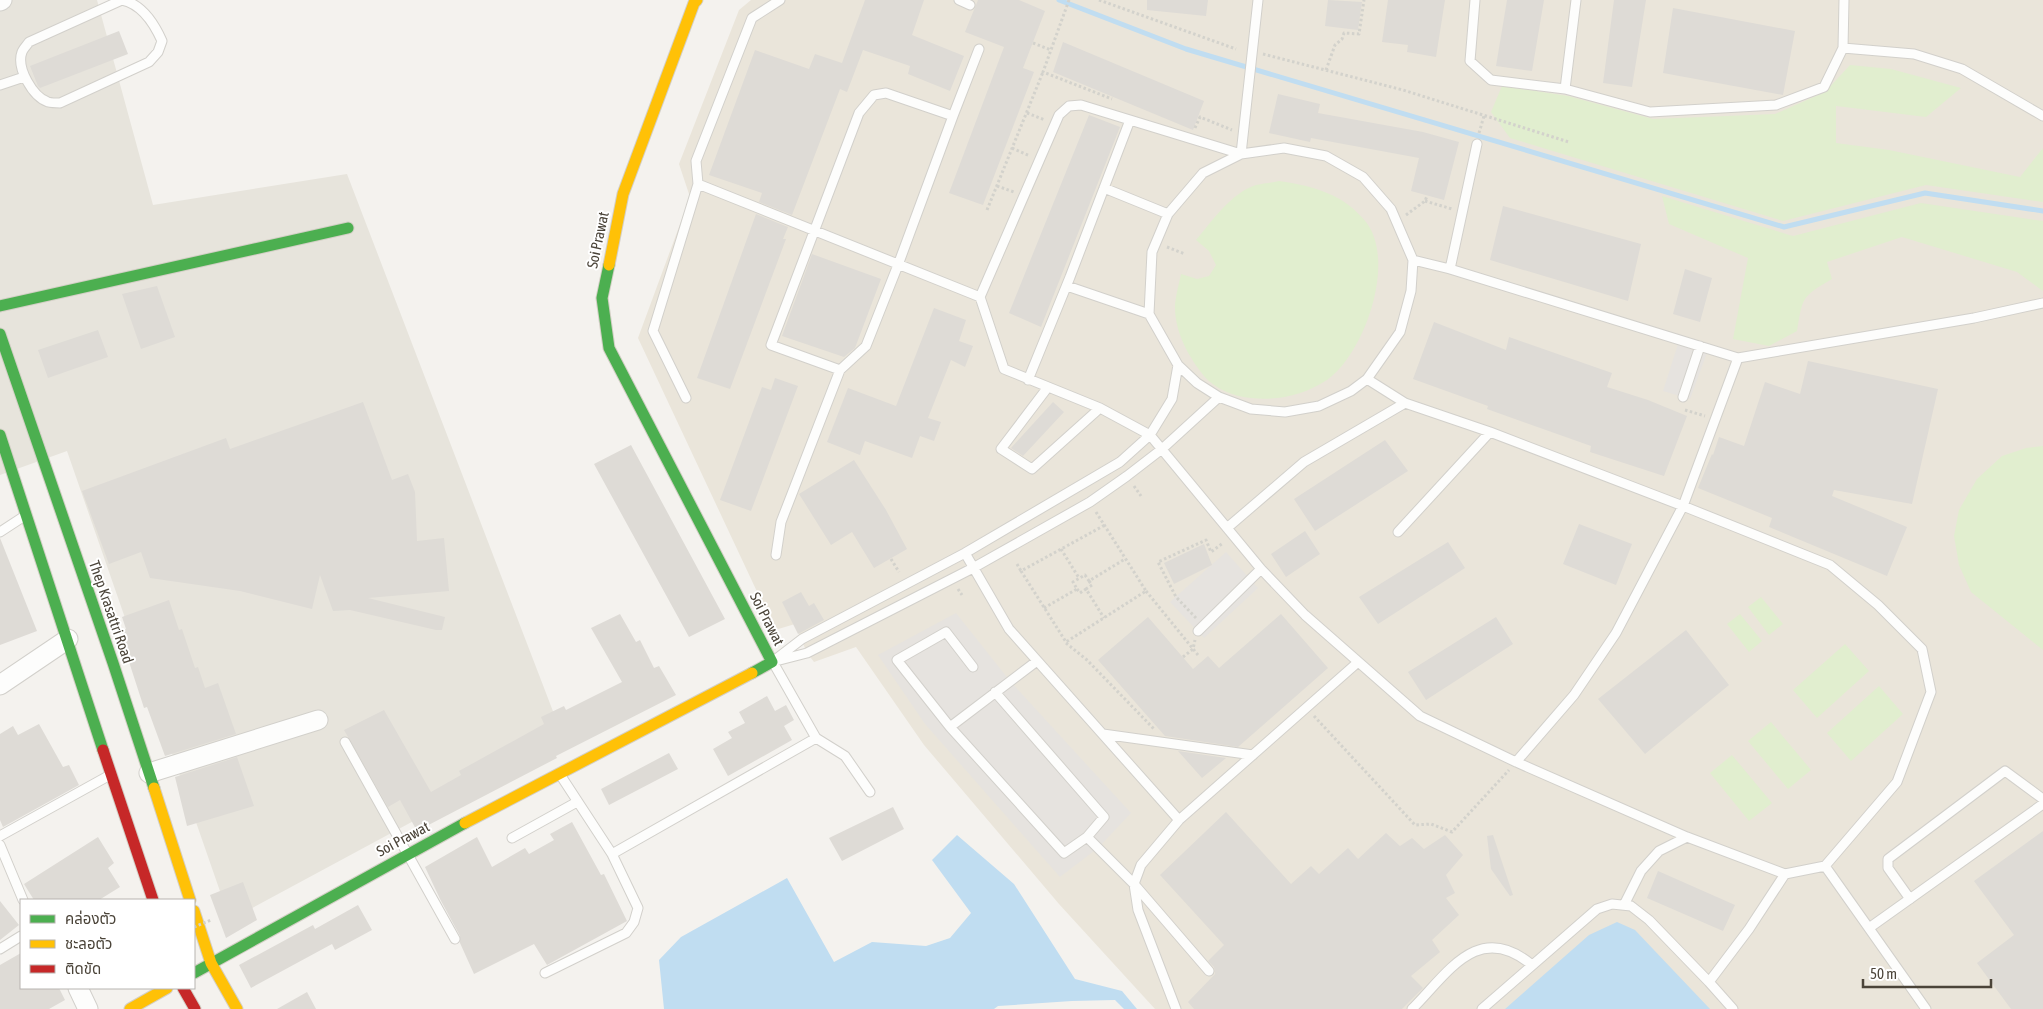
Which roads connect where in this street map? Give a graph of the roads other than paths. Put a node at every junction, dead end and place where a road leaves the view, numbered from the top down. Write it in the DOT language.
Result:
graph roads {
  1 [pos="697,0"];
  2 [pos="780,0"];
  3 [pos="959,0"];
  4 [pos="1258,0"];
  5 [pos="1475,0"];
  6 [pos="1576,0"];
  7 [pos="1844,0"];
  8 [pos="970,5"];
  9 [pos="1843,48"];
  10 [pos="980,49"];
  11 [pos="24,77"];
  12 [pos="0,85"];
  13 [pos="1565,89"];
  14 [pos="953,116"];
  15 [pos="2043,116"];
  16 [pos="1130,120"];
  17 [pos="1477,144"];
  18 [pos="1241,154"];
  19 [pos="698,184"];
  20 [pos="1104,188"];
  21 [pos="1168,214"];
  22 [pos="348,228"];
  23 [pos="815,232"];
  24 [pos="1414,260"];
  25 [pos="898,265"];
  26 [pos="1450,269"];
  27 [pos="1067,286"];
  28 [pos="980,297"];
  29 [pos="2043,303"];
  30 [pos="0,306"];
  31 [pos="1148,314"];
  32 [pos="0,334"];
  33 [pos="1700,346"];
  34 [pos="1738,358"];
  35 [pos="1178,365"];
  36 [pos="840,370"];
  37 [pos="1367,379"];
  38 [pos="1028,380"];
  39 [pos="1048,387"];
  40 [pos="1219,397"];
  41 [pos="1682,397"];
  42 [pos="686,398"];
  43 [pos="1405,403"];
  44 [pos="1100,408"];
  45 [pos="1490,432"];
  46 [pos="0,435"];
  47 [pos="1150,435"];
  48 [pos="1162,449"];
  49 [pos="1684,506"];
  50 [pos="27,514"];
  51 [pos="1227,528"];
  52 [pos="0,532"];
  53 [pos="1398,532"];
  54 [pos="965,553"];
  55 [pos="776,555"];
  56 [pos="973,568"];
  57 [pos="1261,569"];
  58 [pos="1200,628"];
  59 [pos="68,639"];
  60 [pos="1037,661"];
  61 [pos="772,662"];
  62 [pos="1357,663"];
  63 [pos="973,667"];
  64 [pos="0,685"];
  65 [pos="995,692"];
  66 [pos="318,720"];
  67 [pos="950,727"];
  68 [pos="1103,734"];
  69 [pos="816,738"];
  70 [pos="345,742"];
  71 [pos="1253,755"];
  72 [pos="1516,762"];
  73 [pos="149,773"];
  74 [pos="112,774"];
  75 [pos="560,774"];
  76 [pos="870,792"];
  77 [pos="2043,799"];
  78 [pos="577,802"];
  79 [pos="2043,804"];
  80 [pos="1179,820"];
  81 [pos="0,836"];
  82 [pos="1087,837"];
  83 [pos="1687,837"];
  84 [pos="512,838"];
  85 [pos="0,845"];
  86 [pos="408,852"];
  87 [pos="612,854"];
  88 [pos="1826,866"];
  89 [pos="1785,874"];
  90 [pos="1134,884"];
  91 [pos="23,899"];
  92 [pos="153,899"];
  93 [pos="190,899"];
  94 [pos="1910,899"];
  95 [pos="1624,905"];
  96 [pos="195,914"];
  97 [pos="1869,928"];
  98 [pos="20,937"];
  99 [pos="455,939"];
  100 [pos="0,948"];
  101 [pos="211,963"];
  102 [pos="1532,965"];
  103 [pos="1209,971"];
  104 [pos="195,972"];
  105 [pos="545,973"];
  106 [pos="1709,982"];
  107 [pos="78,989"];
  108 [pos="165,989"];
  109 [pos="184,989"];
  110 [pos="88,1009"];
  111 [pos="130,1009"];
  112 [pos="195,1009"];
  113 [pos="237,1009"];
  114 [pos="1176,1009"];
  115 [pos="1412,1009"];
  116 [pos="1482,1009"];
  117 [pos="1733,1009"];
  118 [pos="1926,1009"];
  1 -- 61 [label="street, Soi Prawat"];
  2 -- 19 [label="lane"];
  3 -- 8 [label="lane"];
  4 -- 18 [label="lane"];
  5 -- 13 [label="lane"];
  6 -- 13 [label="lane"];
  7 -- 9 [label="lane"];
  9 -- 13 [label="lane"];
  9 -- 15 [label="lane"];
  10 -- 14 [label="lane"];
  11 -- 11 [label="lane"];
  11 -- 12 [label="lane"];
  14 -- 23 [label="lane"];
  14 -- 25 [label="lane"];
  16 -- 18 [label="lane"];
  16 -- 20 [label="lane"];
  16 -- 28 [label="lane"];
  17 -- 26 [label="lane"];
  18 -- 21 [label="lane"];
  18 -- 24 [label="lane"];
  19 -- 23 [label="lane"];
  19 -- 42 [label="lane"];
  20 -- 21 [label="lane"];
  20 -- 27 [label="lane"];
  21 -- 31 [label="lane"];
  22 -- 30 [label="street"];
  23 -- 25 [label="lane"];
  23 -- 36 [label="lane"];
  24 -- 26 [label="lane"];
  24 -- 37 [label="lane"];
  25 -- 28 [label="lane"];
  25 -- 36 [label="lane"];
  26 -- 33 [label="lane"];
  27 -- 31 [label="lane"];
  27 -- 38 [label="lane"];
  28 -- 38 [label="lane"];
  29 -- 34 [label="lane"];
  31 -- 35 [label="lane"];
  32 -- 73 [label="street, Thep Krasattri Road"];
  33 -- 34 [label="lane"];
  33 -- 41 [label="lane"];
  34 -- 49 [label="lane"];
  35 -- 40 [label="lane"];
  35 -- 47 [label="lane"];
  36 -- 55 [label="lane"];
  37 -- 40 [label="lane"];
  37 -- 43 [label="lane"];
  38 -- 39 [label="lane"];
  39 -- 44 [label="lane"];
  39 -- 44 [label="lane"];
  40 -- 48 [label="lane"];
  43 -- 45 [label="lane"];
  43 -- 51 [label="lane"];
  44 -- 47 [label="lane"];
  45 -- 49 [label="lane"];
  45 -- 53 [label="lane"];
  46 -- 50 [label="street"];
  47 -- 48 [label="lane"];
  47 -- 54 [label="lane"];
  48 -- 51 [label="lane"];
  48 -- 56 [label="lane"];
  49 -- 72 [label="lane"];
  49 -- 88 [label="lane"];
  50 -- 52 [label="lane"];
  50 -- 59 [label="street"];
  51 -- 57 [label="lane"];
  54 -- 56 [label="lane"];
  54 -- 61 [label="lane"];
  56 -- 60 [label="lane"];
  56 -- 61 [label="lane"];
  57 -- 58 [label="lane"];
  57 -- 62 [label="lane"];
  59 -- 64 [label="street"];
  59 -- 74 [label="street"];
  60 -- 65 [label="lane"];
  60 -- 68 [label="lane"];
  61 -- 69 [label="lane"];
  61 -- 75 [label="street, Soi Prawat"];
  62 -- 71 [label="lane"];
  62 -- 72 [label="lane"];
  63 -- 67 [label="lane"];
  65 -- 67 [label="lane"];
  65 -- 82 [label="lane"];
  66 -- 73 [label="street"];
  67 -- 82 [label="lane"];
  68 -- 71 [label="lane"];
  68 -- 80 [label="lane"];
  69 -- 76 [label="lane"];
  69 -- 87 [label="lane"];
  70 -- 86 [label="lane"];
  71 -- 80 [label="lane"];
  72 -- 83 [label="lane"];
  73 -- 93 [label="street, Thep Krasattri Road"];
  74 -- 81 [label="lane"];
  74 -- 92 [label="street"];
  75 -- 78 [label="lane"];
  75 -- 86 [label="street, Soi Prawat"];
  77 -- 94 [label="lane"];
  78 -- 84 [label="lane"];
  78 -- 87 [label="lane"];
  79 -- 94 [label="lane"];
  80 -- 90 [label="lane"];
  82 -- 90 [label="lane"];
  83 -- 89 [label="lane"];
  83 -- 95 [label="lane"];
  85 -- 91 [label="lane"];
  86 -- 99 [label="lane"];
  86 -- 101 [label="street, Soi Prawat"];
  87 -- 105 [label="lane"];
  88 -- 89 [label="lane"];
  88 -- 97 [label="lane"];
  89 -- 106 [label="lane"];
  90 -- 103 [label="lane"];
  90 -- 114 [label="lane"];
  94 -- 97 [label="lane"];
  95 -- 102 [label="lane"];
  95 -- 106 [label="lane"];
  96 -- 101 [label="street"];
  97 -- 118 [label="lane"];
  98 -- 100 [label="lane"];
  101 -- 104 [label="street, Soi Prawat"];
  101 -- 113 [label="street"];
  102 -- 115 [label="lane"];
  102 -- 116 [label="lane"];
  106 -- 117 [label="lane"];
  107 -- 110 [label="street"];
  108 -- 111 [label="street"];
  109 -- 112 [label="street"];
}
